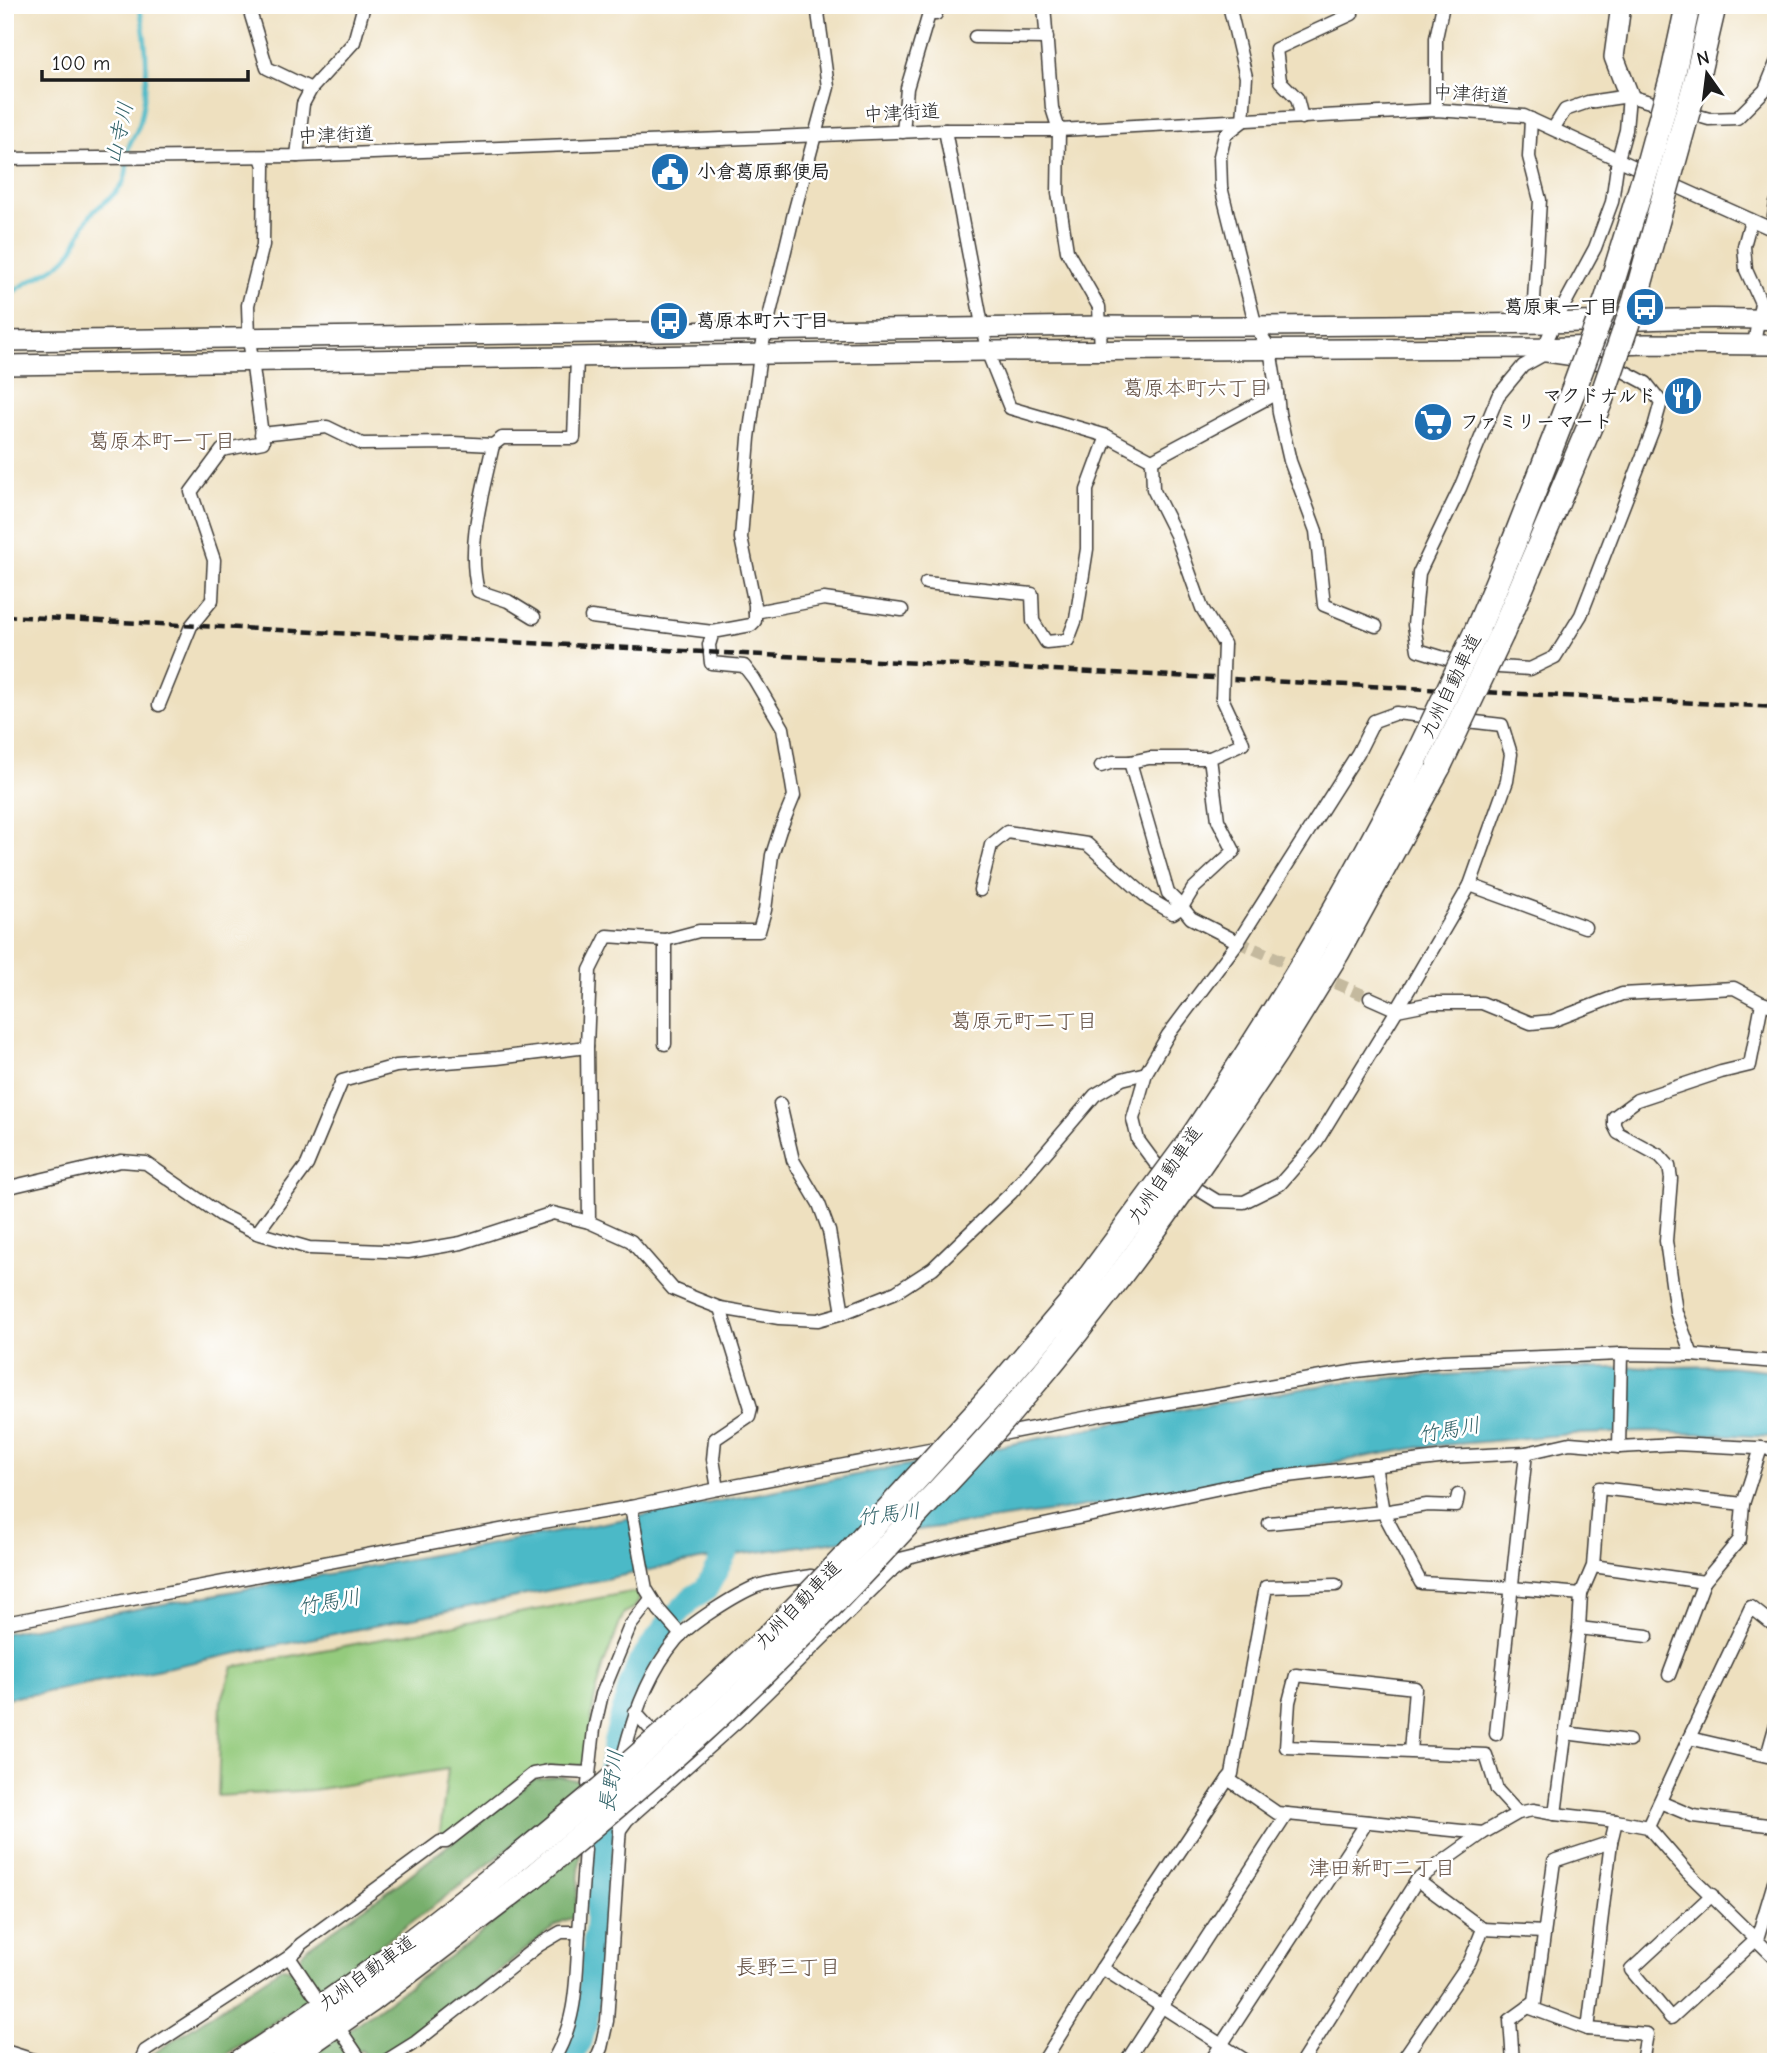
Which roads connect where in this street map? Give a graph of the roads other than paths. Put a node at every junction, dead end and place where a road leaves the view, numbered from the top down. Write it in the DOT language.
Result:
graph roads {
  1 [pos="248,5"];
  2 [pos="364,5"];
  3 [pos="817,5"];
  4 [pos="937,5"];
  5 [pos="1044,5"];
  6 [pos="1229,5"];
  7 [pos="1443,5"];
  8 [pos="1621,5"];
  9 [pos="1688,5"];
  10 [pos="1714,5"];
  11 [pos="1352,14"];
  12 [pos="975,37"];
  13 [pos="1046,38"];
  14 [pos="1776,63"];
  15 [pos="1685,76"];
  16 [pos="1772,87"];
  17 [pos="311,89"];
  18 [pos="1629,96"];
  19 [pos="1436,110"];
  20 [pos="1303,118"];
  21 [pos="1531,119"];
  22 [pos="1243,121"];
  23 [pos="1553,129"];
  24 [pos="945,130"];
  25 [pos="1059,130"];
  26 [pos="903,132"];
  27 [pos="815,136"];
  28 [pos="297,156"];
  29 [pos="261,157"];
  30 [pos="5,159"];
  31 [pos="1618,159"];
  32 [pos="1776,203"];
  33 [pos="1751,220"];
  34 [pos="1774,231"];
  35 [pos="1534,300"];
  36 [pos="1768,319"];
  37 [pos="1555,323"];
  38 [pos="1101,326"];
  39 [pos="1256,327"];
  40 [pos="983,328"];
  41 [pos="766,330"];
  42 [pos="249,338"];
  43 [pos="5,341"];
  44 [pos="1754,344"];
  45 [pos="1776,345"];
  46 [pos="1270,349"];
  47 [pos="987,351"];
  48 [pos="1101,351"];
  49 [pos="1542,352"];
  50 [pos="760,355"];
  51 [pos="578,358"];
  52 [pos="252,363"];
  53 [pos="5,365"];
  54 [pos="1277,393"];
  55 [pos="261,433"];
  56 [pos="1107,436"];
  57 [pos="492,446"];
  58 [pos="1152,460"];
  59 [pos="926,583"];
  60 [pos="902,610"];
  61 [pos="755,612"];
  62 [pos="534,617"];
  63 [pos="591,617"];
  64 [pos="1376,626"];
  65 [pos="1490,631"];
  66 [pos="713,632"];
  67 [pos="159,705"];
  68 [pos="1210,758"];
  69 [pos="1130,762"];
  70 [pos="1101,766"];
  71 [pos="1470,886"];
  72 [pos="980,890"];
  73 [pos="1182,907"];
  74 [pos="1585,928"];
  75 [pos="665,940"];
  76 [pos="1238,942"];
  77 [pos="1370,998"];
  78 [pos="1762,1003"];
  79 [pos="1776,1007"];
  80 [pos="1397,1010"];
  81 [pos="666,1044"];
  82 [pos="587,1047"];
  83 [pos="1146,1073"];
  84 [pos="780,1104"];
  85 [pos="5,1188"];
  86 [pos="589,1222"];
  87 [pos="257,1233"];
  88 [pos="719,1308"];
  89 [pos="843,1313"];
  90 [pos="1621,1354"];
  91 [pos="1692,1355"];
  92 [pos="1776,1362"];
  93 [pos="1619,1447"];
  94 [pos="1761,1448"];
  95 [pos="1776,1449"];
  96 [pos="1526,1453"];
  97 [pos="1375,1465"];
  98 [pos="718,1489"];
  99 [pos="1458,1495"];
  100 [pos="1743,1504"];
  101 [pos="631,1510"];
  102 [pos="1383,1512"];
  103 [pos="1269,1523"];
  104 [pos="908,1558"];
  105 [pos="892,1561"];
  106 [pos="1593,1566"];
  107 [pos="811,1576"];
  108 [pos="1704,1582"];
  109 [pos="1336,1586"];
  110 [pos="1512,1588"];
  111 [pos="1581,1594"];
  112 [pos="650,1599"];
  113 [pos="5,1623"];
  114 [pos="1776,1627"];
  115 [pos="1579,1628"];
  116 [pos="679,1632"];
  117 [pos="1647,1636"];
  118 [pos="1670,1675"];
  119 [pos="635,1712"];
  120 [pos="1776,1724"];
  121 [pos="1565,1733"];
  122 [pos="1496,1734"];
  123 [pos="1689,1738"];
  124 [pos="1629,1741"];
  125 [pos="1410,1752"];
  126 [pos="624,1753"];
  127 [pos="686,1768"];
  128 [pos="1228,1779"];
  129 [pos="1660,1802"];
  130 [pos="1518,1813"];
  131 [pos="1287,1814"];
  132 [pos="1555,1814"];
  133 [pos="1615,1821"];
  134 [pos="1367,1822"];
  135 [pos="1776,1826"];
  136 [pos="1648,1828"];
  137 [pos="1483,1833"];
  138 [pos="1611,1842"];
  139 [pos="584,1849"];
  140 [pos="522,1869"];
  141 [pos="1776,1876"];
  142 [pos="1417,1880"];
  143 [pos="1712,1895"];
  144 [pos="1483,1929"];
  145 [pos="579,1932"];
  146 [pos="1544,1932"];
  147 [pos="1757,1939"];
  148 [pos="289,1956"];
  149 [pos="1776,1959"];
  150 [pos="1102,1968"];
  151 [pos="314,1994"];
  152 [pos="1162,2007"];
  153 [pos="1528,2007"];
  154 [pos="1588,2029"];
  155 [pos="343,2034"];
  156 [pos="1221,2045"];
  157 [pos="5,2051"];
  158 [pos="40,2062"];
  159 [pos="140,2062"];
  160 [pos="240,2062"];
  161 [pos="282,2062"];
  162 [pos="362,2062"];
  163 [pos="384,2062"];
  164 [pos="552,2062"];
  165 [pos="595,2062"];
  166 [pos="1042,2062"];
  167 [pos="1126,2062"];
  168 [pos="1210,2062"];
  169 [pos="1248,2062"];
  170 [pos="1301,2062"];
  171 [pos="1401,2062"];
  172 [pos="1513,2062"];
  173 [pos="1642,2062"];
  1 -- 17 [label="street"];
  2 -- 17 [label="street"];
  3 -- 27 [label="street"];
  4 -- 26 [label="street"];
  5 -- 13 [label="street"];
  6 -- 22 [label="street"];
  7 -- 19 [label="street"];
  8 -- 18 [label="street"];
  9 -- 15 [label="highway, 九州自動車道"];
  10 -- 15 [label="highway, 九州自動車道"];
  11 -- 20 [label="street"];
  12 -- 13 [label="street"];
  13 -- 25 [label="street"];
  14 -- 16 [label="street"];
  15 -- 65 [label="highway, 九州自動車道, bridge"];
  15 -- 65 [label="highway, 九州自動車道, bridge"];
  16 -- 18 [label="street"];
  17 -- 28 [label="street"];
  18 -- 23 [label="street"];
  18 -- 31 [label="street"];
  19 -- 20 [label="street, 中津街道"];
  19 -- 21 [label="street, 中津街道"];
  20 -- 22 [label="street, 中津街道"];
  21 -- 23 [label="street, 中津街道"];
  21 -- 35 [label="street"];
  22 -- 25 [label="street, 中津街道"];
  22 -- 39 [label="street"];
  23 -- 31 [label="street, 中津街道"];
  24 -- 25 [label="street, 中津街道"];
  24 -- 26 [label="street, 中津街道"];
  24 -- 40 [label="street"];
  25 -- 38 [label="street"];
  26 -- 27 [label="street, 中津街道"];
  27 -- 28 [label="street, 中津街道"];
  27 -- 41 [label="street"];
  28 -- 29 [label="street, 中津街道"];
  29 -- 30 [label="street, 中津街道"];
  29 -- 42 [label="street"];
  31 -- 33 [label="street, 中津街道"];
  31 -- 37 [label="street"];
  32 -- 34 [label="street"];
  33 -- 34 [label="street, 中津街道"];
  33 -- 36 [label="street"];
  36 -- 37 [label="street"];
  36 -- 44 [label="street"];
  37 -- 39 [label="street"];
  37 -- 49 [label="street"];
  38 -- 39 [label="street"];
  38 -- 40 [label="street"];
  38 -- 48 [label="street"];
  39 -- 46 [label="street"];
  40 -- 41 [label="street"];
  40 -- 47 [label="street"];
  41 -- 42 [label="street"];
  41 -- 50 [label="street"];
  42 -- 43 [label="street"];
  42 -- 52 [label="street"];
  44 -- 45 [label="street"];
  44 -- 49 [label="street"];
  46 -- 48 [label="street"];
  46 -- 49 [label="street"];
  46 -- 54 [label="street"];
  47 -- 48 [label="street"];
  47 -- 50 [label="street"];
  47 -- 56 [label="street"];
  49 -- 49 [label="street"];
  50 -- 51 [label="street"];
  50 -- 61 [label="street"];
  51 -- 52 [label="street"];
  51 -- 57 [label="street"];
  52 -- 53 [label="street"];
  52 -- 55 [label="street"];
  54 -- 58 [label="street"];
  54 -- 64 [label="street"];
  55 -- 57 [label="street"];
  55 -- 67 [label="street"];
  56 -- 58 [label="street"];
  56 -- 59 [label="street"];
  57 -- 62 [label="street"];
  58 -- 68 [label="street, bridge"];
  60 -- 61 [label="street"];
  61 -- 66 [label="street"];
  63 -- 66 [label="street"];
  65 -- 140 [label="highway, 九州自動車道, bridge"];
  66 -- 75 [label="street"];
  68 -- 69 [label="street"];
  68 -- 73 [label="street"];
  69 -- 70 [label="street"];
  69 -- 73 [label="street"];
  71 -- 74 [label="street"];
  71 -- 76 [label="street"];
  71 -- 80 [label="street"];
  72 -- 73 [label="street"];
  73 -- 76 [label="street"];
  75 -- 81 [label="street"];
  75 -- 82 [label="street"];
  76 -- 83 [label="street"];
  77 -- 80 [label="street"];
  78 -- 79 [label="street"];
  78 -- 80 [label="street"];
  78 -- 91 [label="street"];
  80 -- 83 [label="street"];
  82 -- 86 [label="street"];
  82 -- 87 [label="street"];
  83 -- 89 [label="street"];
  84 -- 89 [label="street"];
  85 -- 87 [label="street"];
  86 -- 87 [label="street"];
  86 -- 88 [label="street"];
  88 -- 89 [label="street"];
  88 -- 98 [label="street"];
  90 -- 91 [label="street"];
  90 -- 93 [label="street"];
  90 -- 98 [label="street"];
  91 -- 92 [label="street"];
  93 -- 94 [label="street"];
  93 -- 96 [label="street"];
  94 -- 95 [label="street"];
  94 -- 100 [label="street"];
  96 -- 97 [label="street"];
  96 -- 110 [label="street"];
  97 -- 102 [label="street"];
  97 -- 104 [label="street"];
  98 -- 101 [label="street"];
  99 -- 102 [label="street"];
  100 -- 106 [label="street"];
  100 -- 108 [label="street"];
  101 -- 112 [label="street"];
  101 -- 113 [label="street"];
  102 -- 103 [label="street"];
  102 -- 110 [label="street"];
  104 -- 105 [label="street"];
  104 -- 127 [label="street"];
  106 -- 108 [label="street"];
  106 -- 111 [label="street"];
  107 -- 116 [label="street"];
  108 -- 118 [label="street"];
  109 -- 128 [label="street"];
  110 -- 111 [label="street"];
  110 -- 122 [label="street"];
  111 -- 115 [label="street"];
  112 -- 116 [label="street"];
  112 -- 148 [label="street"];
  114 -- 123 [label="street"];
  115 -- 117 [label="street"];
  115 -- 121 [label="street"];
  116 -- 119 [label="street"];
  119 -- 126 [label="street"];
  119 -- 127 [label="street"];
  120 -- 123 [label="street"];
  121 -- 124 [label="street"];
  121 -- 132 [label="street"];
  123 -- 129 [label="street"];
  125 -- 125 [label="street"];
  125 -- 130 [label="street"];
  127 -- 165 [label="street"];
  128 -- 131 [label="street"];
  128 -- 150 [label="street"];
  129 -- 135 [label="street"];
  129 -- 136 [label="street"];
  130 -- 132 [label="street"];
  130 -- 137 [label="street"];
  131 -- 134 [label="street"];
  131 -- 152 [label="street"];
  132 -- 133 [label="street"];
  133 -- 136 [label="street"];
  133 -- 138 [label="street"];
  134 -- 137 [label="street"];
  134 -- 156 [label="street"];
  136 -- 143 [label="street"];
  137 -- 142 [label="street"];
  138 -- 146 [label="street"];
  138 -- 154 [label="street"];
  139 -- 145 [label="street"];
  140 -- 160 [label="highway, 九州自動車道"];
  140 -- 161 [label="highway, 九州自動車道"];
  141 -- 147 [label="street"];
  142 -- 144 [label="street"];
  142 -- 170 [label="street"];
  143 -- 147 [label="street"];
  143 -- 147 [label="street"];
  144 -- 146 [label="street"];
  144 -- 171 [label="street"];
  145 -- 163 [label="street"];
  145 -- 164 [label="street"];
  146 -- 153 [label="street"];
  147 -- 149 [label="street"];
  148 -- 151 [label="street"];
  148 -- 159 [label="street"];
  150 -- 152 [label="street"];
  150 -- 166 [label="street"];
  152 -- 156 [label="street"];
  152 -- 167 [label="street"];
  153 -- 154 [label="street"];
  153 -- 172 [label="street"];
  154 -- 173 [label="street"];
  155 -- 162 [label="street"];
  156 -- 168 [label="street"];
  156 -- 169 [label="street"];
  157 -- 158 [label="street"];
}
